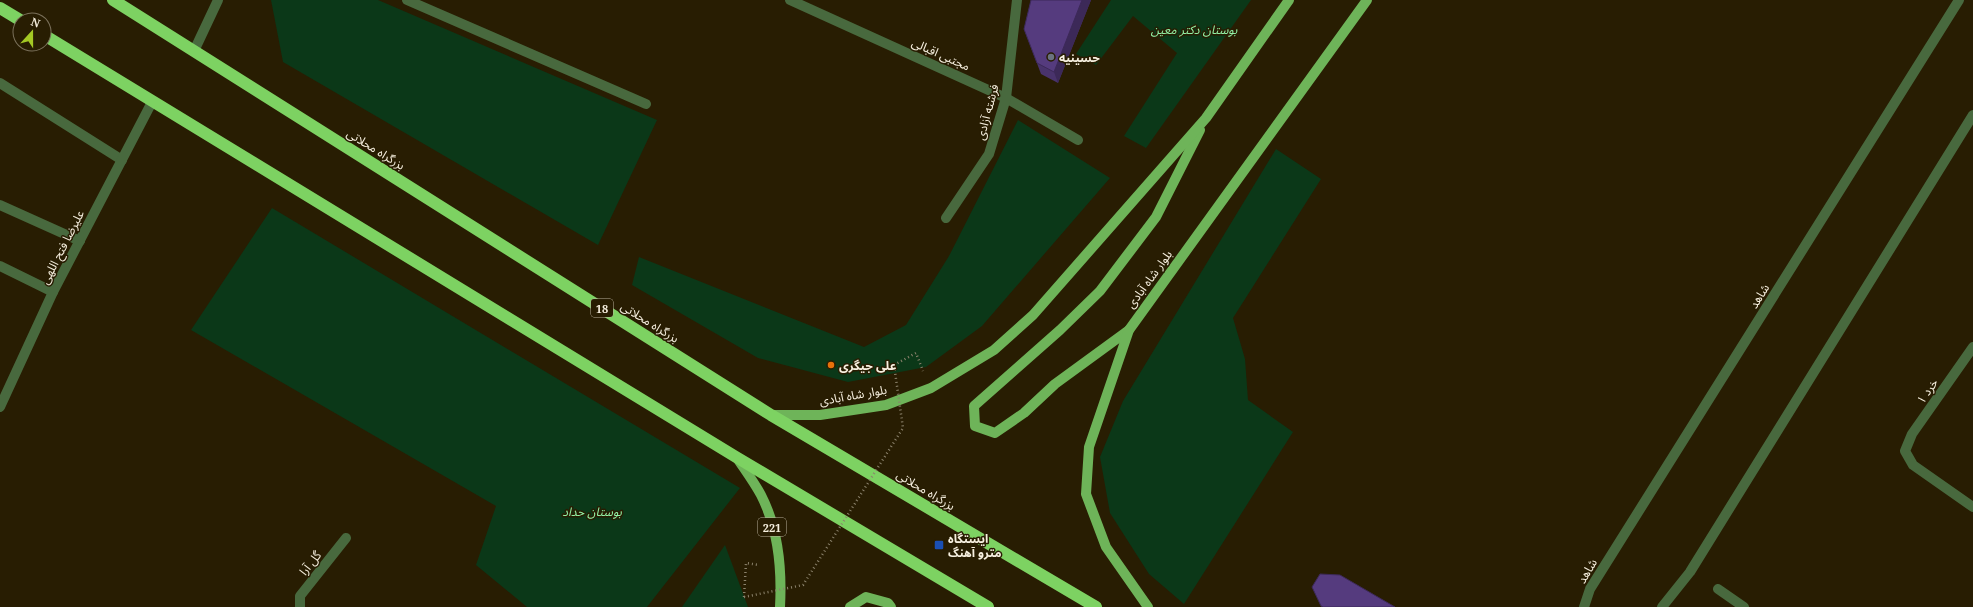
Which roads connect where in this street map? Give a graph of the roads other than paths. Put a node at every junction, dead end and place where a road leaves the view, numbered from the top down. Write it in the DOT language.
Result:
graph roads {
  1 [pos="114,0"];
  2 [pos="218,0"];
  3 [pos="407,0"];
  4 [pos="790,0"];
  5 [pos="1017,0"];
  6 [pos="1290,0"];
  7 [pos="1367,0"];
  8 [pos="1959,0"];
  9 [pos="0,8"];
  10 [pos="12,15"];
  11 [pos="52,40"];
  12 [pos="194,52"];
  13 [pos="0,83"];
  14 [pos="1006,98"];
  15 [pos="152,102"];
  16 [pos="646,104"];
  17 [pos="1973,115"];
  18 [pos="1206,118"];
  19 [pos="1078,140"];
  20 [pos="122,160"];
  21 [pos="0,205"];
  22 [pos="946,218"];
  23 [pos="80,241"];
  24 [pos="0,266"];
  25 [pos="53,292"];
  26 [pos="1129,330"];
  27 [pos="1973,347"];
  28 [pos="0,407"];
  29 [pos="771,415"];
  30 [pos="736,457"];
  31 [pos="1973,507"];
  32 [pos="346,538"];
  33 [pos="1718,589"];
  34 [pos="300,607"];
  35 [pos="780,607"];
  36 [pos="850,607"];
  37 [pos="891,607"];
  38 [pos="988,607"];
  39 [pos="1096,607"];
  40 [pos="1148,607"];
  41 [pos="1584,607"];
  42 [pos="1662,607"];
  43 [pos="1744,607"];
  1 -- 12 [label="highway, بزرگراه محلاتی / 18"];
  2 -- 12 [label="street"];
  3 -- 16 [label="street"];
  4 -- 14 [label="street, مجتبی اقبالی"];
  5 -- 14 [label="street, فرشته آزادی"];
  6 -- 18 [label="main road, بلوار شاه آبادی"];
  7 -- 26 [label="main road, بلوار شاه آبادی"];
  8 -- 41 [label="street, شاهد"];
  9 -- 10 [label="highway"];
  11 -- 15 [label="highway"];
  12 -- 29 [label="highway, بزرگراه محلاتی / 18"];
  13 -- 20 [label="street"];
  14 -- 19 [label="street, مجتبی اقبالی"];
  14 -- 22 [label="street, فرشته آزادی"];
  15 -- 20 [label="street, علیرضا فتح اللهی"];
  15 -- 30 [label="highway"];
  17 -- 42 [label="street"];
  18 -- 26 [label="main road"];
  18 -- 29 [label="main road, بلوار شاه آبادی"];
  20 -- 23 [label="street, علیرضا فتح اللهی"];
  21 -- 23 [label="street"];
  23 -- 25 [label="street, علیرضا فتح اللهی"];
  24 -- 25 [label="street"];
  25 -- 28 [label="street, علیرضا فتح اللهی"];
  26 -- 40 [label="main road, بلوار شاه آبادی"];
  27 -- 31 [label="street, خرد ۱"];
  29 -- 39 [label="highway, بزرگراه محلاتی / 18"];
  30 -- 35 [label="main road, 221"];
  30 -- 38 [label="highway"];
  32 -- 34 [label="street, گل آرا"];
  33 -- 43 [label="street"];
  36 -- 37 [label="main road"];
}
